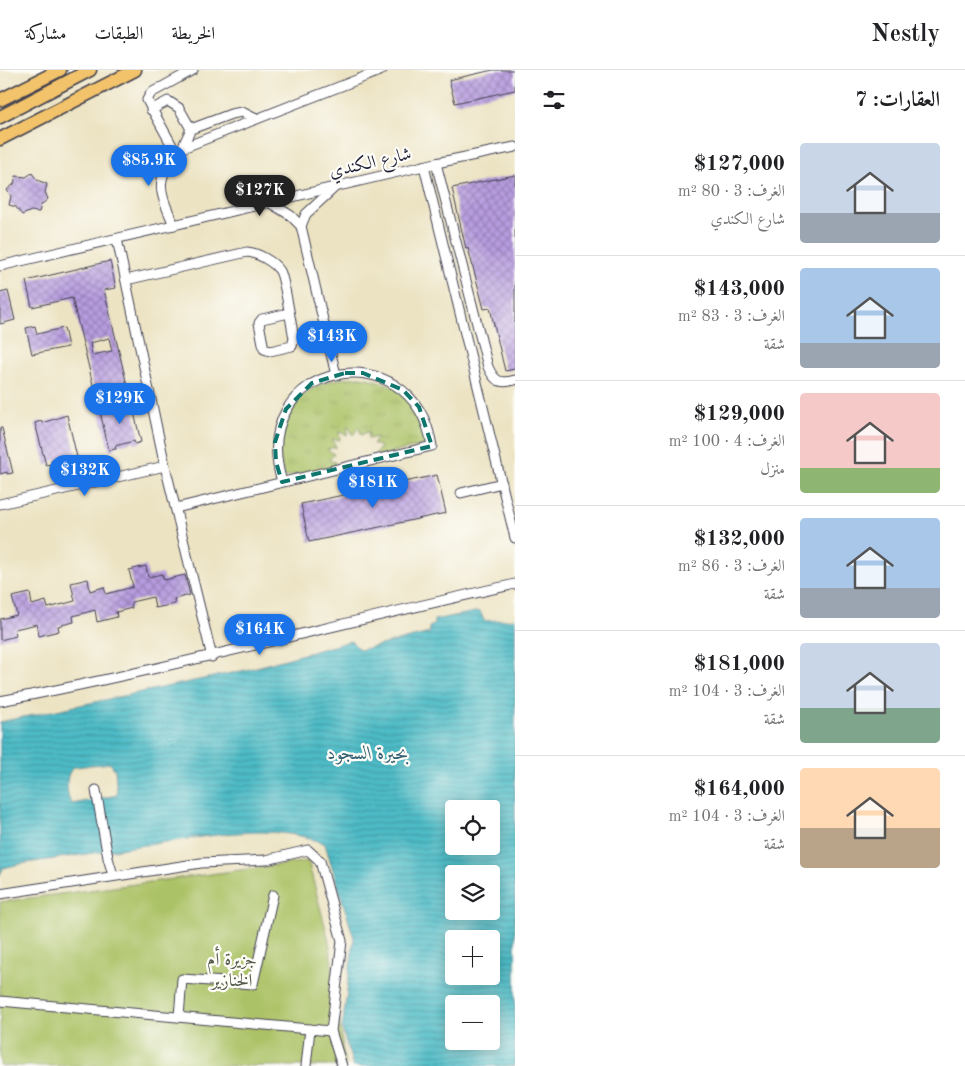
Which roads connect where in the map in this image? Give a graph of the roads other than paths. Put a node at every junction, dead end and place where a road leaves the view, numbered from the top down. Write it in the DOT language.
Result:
graph roads {
  1 [pos="60,70"];
  2 [pos="90,70"];
  3 [pos="135,70"];
  4 [pos="193,70"];
  5 [pos="382,70"];
  6 [pos="0,100"];
  7 [pos="151,110"];
  8 [pos="0,116"];
  9 [pos="256,119"];
  10 [pos="191,129"];
  11 [pos="0,139"];
  12 [pos="515,147"];
  13 [pos="178,149"];
  14 [pos="436,163"];
  15 [pos="424,166"];
  16 [pos="335,187"];
  17 [pos="270,203"];
  18 [pos="174,225"];
  19 [pos="301,226"];
  20 [pos="117,239"];
  21 [pos="0,266"];
  22 [pos="126,280"];
  23 [pos="289,313"];
  24 [pos="336,375"];
  25 [pos="515,380"];
  26 [pos="165,466"];
  27 [pos="282,482"];
  28 [pos="502,483"];
  29 [pos="461,493"];
  30 [pos="0,504"];
  31 [pos="176,508"];
  32 [pos="515,538"];
  33 [pos="515,584"];
  34 [pos="212,657"];
  35 [pos="0,701"];
  36 [pos="96,790"];
  37 [pos="113,875"];
  38 [pos="0,894"];
  39 [pos="273,895"];
  40 [pos="0,1001"];
  41 [pos="180,1017"];
  42 [pos="310,1029"];
  43 [pos="331,1031"];
  44 [pos="306,1066"];
  45 [pos="342,1066"];
  1 -- 6 [label="highway"];
  2 -- 8 [label="highway"];
  3 -- 11 [label="highway"];
  4 -- 7 [label="street"];
  5 -- 9 [label="street"];
  7 -- 10 [label="street"];
  7 -- 13 [label="street"];
  9 -- 10 [label="street"];
  9 -- 13 [label="street"];
  10 -- 13 [label="street"];
  12 -- 14 [label="street, شارع الكندي"];
  13 -- 18 [label="street"];
  14 -- 15 [label="street, شارع الكندي"];
  14 -- 25 [label="street"];
  15 -- 16 [label="street, شارع الكندي"];
  15 -- 28 [label="street"];
  16 -- 17 [label="street, شارع الكندي"];
  16 -- 19 [label="street"];
  17 -- 18 [label="street, شارع الكندي"];
  17 -- 19 [label="street"];
  18 -- 20 [label="street, شارع الكندي"];
  19 -- 24 [label="street"];
  20 -- 21 [label="street, شارع الكندي"];
  20 -- 22 [label="street"];
  22 -- 23 [label="street"];
  22 -- 26 [label="street"];
  23 -- 23 [label="street"];
  24 -- 27 [label="street"];
  24 -- 27 [label="street"];
  26 -- 30 [label="street"];
  26 -- 31 [label="street"];
  27 -- 31 [label="street"];
  28 -- 29 [label="street"];
  28 -- 32 [label="street"];
  31 -- 34 [label="street"];
  33 -- 34 [label="street"];
  34 -- 35 [label="street"];
  36 -- 37 [label="street"];
  37 -- 38 [label="street"];
  37 -- 43 [label="street"];
  39 -- 41 [label="street"];
  40 -- 41 [label="street"];
  41 -- 42 [label="street"];
  42 -- 43 [label="street"];
  42 -- 44 [label="street"];
  43 -- 45 [label="street"];
}
